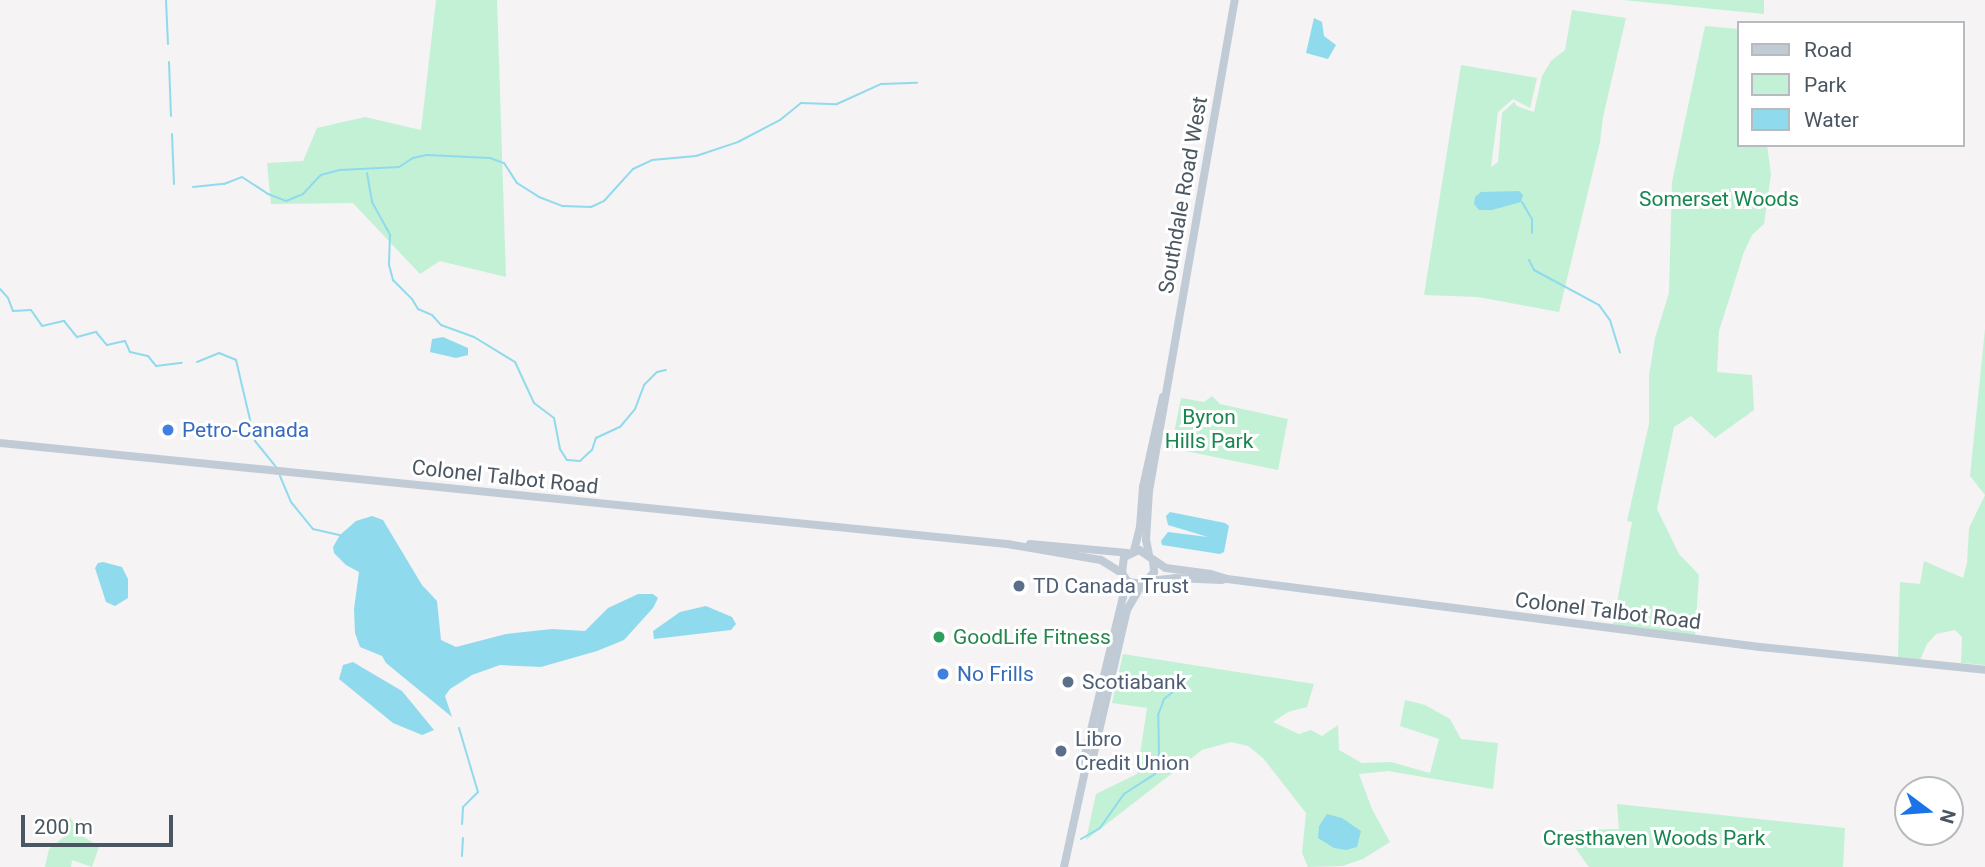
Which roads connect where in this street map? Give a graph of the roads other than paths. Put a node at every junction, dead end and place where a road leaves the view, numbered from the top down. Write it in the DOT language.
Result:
graph roads {
  1 [pos="1235,0"];
  2 [pos="1164,395"];
  3 [pos="0,443"];
  4 [pos="1007,544"];
  5 [pos="1132,551"];
  6 [pos="1151,557"];
  7 [pos="1123,576"];
  8 [pos="1227,579"];
  9 [pos="1145,582"];
  10 [pos="1985,670"];
  11 [pos="1084,771"];
  12 [pos="1064,867"];
  1 -- 2 [label="main road, Southdale Road West"];
  2 -- 5 [label="main road, Southdale Road West"];
  2 -- 6 [label="main road, Southdale Road West"];
  3 -- 4 [label="main road, Colonel Talbot Road"];
  4 -- 5 [label="main road, Colonel Talbot Road"];
  4 -- 7 [label="main road, Colonel Talbot Road"];
  5 -- 6 [label="main road"];
  5 -- 7 [label="main road"];
  6 -- 8 [label="main road, Colonel Talbot Road"];
  6 -- 9 [label="main road"];
  7 -- 9 [label="main road"];
  7 -- 11 [label="main road"];
  8 -- 9 [label="main road, Colonel Talbot Road"];
  8 -- 10 [label="main road, Colonel Talbot Road"];
  9 -- 11 [label="main road"];
  11 -- 12 [label="main road"];
}
